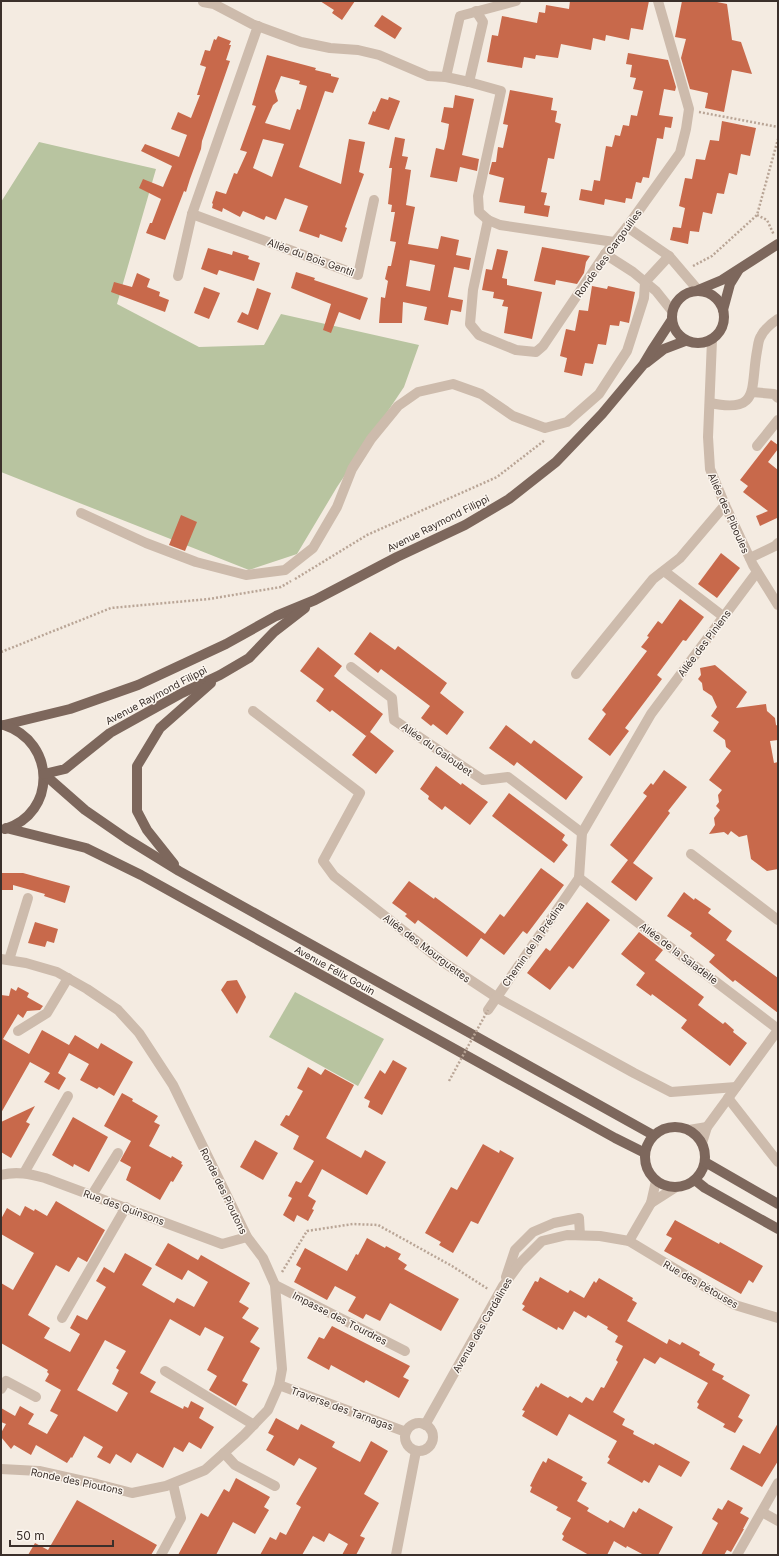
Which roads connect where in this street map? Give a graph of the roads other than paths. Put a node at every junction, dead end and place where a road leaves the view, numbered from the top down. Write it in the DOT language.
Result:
graph roads {
  1 [pos="516,1"];
  2 [pos="658,1"];
  3 [pos="203,2"];
  4 [pos="476,11"];
  5 [pos="258,26"];
  6 [pos="446,77"];
  7 [pos="469,82"];
  8 [pos="374,200"];
  9 [pos="192,214"];
  10 [pos="488,220"];
  11 [pos="627,227"];
  12 [pos="614,242"];
  13 [pos="777,245"];
  14 [pos="605,254"];
  15 [pos="669,256"];
  16 [pos="740,268"];
  17 [pos="178,276"];
  18 [pos="645,282"];
  19 [pos="698,290"];
  20 [pos="723,310"];
  21 [pos="672,316"];
  22 [pos="778,319"];
  23 [pos="712,340"];
  24 [pos="686,341"];
  25 [pos="643,365"];
  26 [pos="752,392"];
  27 [pos="778,398"];
  28 [pos="710,403"];
  29 [pos="778,420"];
  30 [pos="757,446"];
  31 [pos="725,506"];
  32 [pos="81,513"];
  33 [pos="778,543"];
  34 [pos="750,558"];
  35 [pos="664,571"];
  36 [pos="757,572"];
  37 [pos="315,600"];
  38 [pos="778,605"];
  39 [pos="724,617"];
  40 [pos="351,668"];
  41 [pos="576,674"];
  42 [pos="220,675"];
  43 [pos="253,711"];
  44 [pos="3,725"];
  45 [pos="44,774"];
  46 [pos="4,829"];
  47 [pos="582,833"];
  48 [pos="691,854"];
  49 [pos="179,870"];
  50 [pos="579,878"];
  51 [pos="28,898"];
  52 [pos="778,920"];
  53 [pos="5,959"];
  54 [pos="68,978"];
  55 [pos="496,997"];
  56 [pos="488,1010"];
  57 [pos="778,1030"];
  58 [pos="18,1031"];
  59 [pos="736,1087"];
  60 [pos="68,1096"];
  61 [pos="728,1098"];
  62 [pos="707,1127"];
  63 [pos="689,1130"];
  64 [pos="653,1135"];
  65 [pos="702,1143"];
  66 [pos="118,1152"];
  67 [pos="645,1152"];
  68 [pos="705,1162"];
  69 [pos="778,1162"];
  70 [pos="24,1173"];
  71 [pos="1,1175"];
  72 [pos="695,1180"];
  73 [pos="656,1181"];
  74 [pos="676,1187"];
  75 [pos="92,1195"];
  76 [pos="651,1203"];
  77 [pos="778,1204"];
  78 [pos="126,1207"];
  79 [pos="778,1229"];
  80 [pos="580,1235"];
  81 [pos="246,1237"];
  82 [pos="629,1241"];
  83 [pos="275,1284"];
  84 [pos="503,1286"];
  85 [pos="62,1318"];
  86 [pos="778,1318"];
  87 [pos="405,1351"];
  88 [pos="165,1371"];
  89 [pos="279,1385"];
  90 [pos="1,1390"];
  91 [pos="36,1397"];
  92 [pos="254,1425"];
  93 [pos="425,1425"];
  94 [pos="406,1432"];
  95 [pos="416,1451"];
  96 [pos="224,1453"];
  97 [pos="1,1469"];
  98 [pos="778,1483"];
  99 [pos="173,1484"];
  100 [pos="275,1486"];
  101 [pos="762,1512"];
  102 [pos="778,1521"];
  103 [pos="160,1555"];
  104 [pos="396,1555"];
  105 [pos="737,1555"];
  1 -- 4 [label="street"];
  2 -- 11 [label="street, Ronde des Gargouilles"];
  3 -- 5 [label="street"];
  4 -- 6 [label="street"];
  4 -- 7 [label="street"];
  5 -- 6 [label="street"];
  5 -- 9 [label="street"];
  6 -- 7 [label="street"];
  7 -- 10 [label="street"];
  8 -- 9 [label="street, Allée du Bois Gentil"];
  9 -- 17 [label="street"];
  10 -- 12 [label="street"];
  10 -- 14 [label="street, Ronde des Gargouilles"];
  11 -- 12 [label="street, Ronde des Gargouilles"];
  11 -- 15 [label="street"];
  12 -- 14 [label="street, Ronde des Gargouilles"];
  13 -- 16 [label="main road"];
  14 -- 18 [label="street"];
  15 -- 18 [label="street"];
  15 -- 19 [label="street"];
  16 -- 19 [label="main road"];
  16 -- 20 [label="main road"];
  18 -- 21 [label="street"];
  18 -- 32 [label="street"];
  19 -- 20 [label="main road"];
  19 -- 21 [label="main road"];
  20 -- 23 [label="main road"];
  21 -- 24 [label="main road"];
  21 -- 25 [label="main road, Avenue Raymond Filippi"];
  22 -- 26 [label="street"];
  23 -- 24 [label="main road"];
  23 -- 28 [label="street, Allée des Piboules"];
  24 -- 25 [label="main road, Avenue Raymond Filippi"];
  25 -- 37 [label="main road, Avenue Raymond Filippi"];
  26 -- 27 [label="street"];
  26 -- 28 [label="street"];
  28 -- 31 [label="street, Allée des Piboules"];
  29 -- 30 [label="street"];
  31 -- 34 [label="street, Allée des Piboules"];
  31 -- 35 [label="street"];
  33 -- 34 [label="street"];
  34 -- 36 [label="street, Allée des Piboules"];
  35 -- 39 [label="street"];
  35 -- 41 [label="street"];
  36 -- 38 [label="street, Allée des Piboules"];
  36 -- 39 [label="street, Allée des Piniens"];
  37 -- 42 [label="main road, Avenue Raymond Filippi"];
  37 -- 44 [label="main road, Avenue Raymond Filippi"];
  39 -- 47 [label="street, Allée des Piniens"];
  40 -- 47 [label="street, Allée du Galoubet"];
  42 -- 45 [label="main road, Avenue Raymond Filippi"];
  42 -- 49 [label="main road, Avenue Raymond Filippi"];
  43 -- 55 [label="street, Allée des Mourguettes"];
  44 -- 45 [label="main road, Avenue Félix Gouin"];
  45 -- 46 [label="main road, Avenue Félix Gouin"];
  45 -- 49 [label="main road, Avenue Félix Gouin"];
  46 -- 67 [label="main road, Avenue Félix Gouin"];
  47 -- 50 [label="street"];
  48 -- 52 [label="street"];
  49 -- 64 [label="main road, Avenue Félix Gouin"];
  50 -- 55 [label="street, Chemin de la Prédina"];
  50 -- 57 [label="street, Allée de la Saladelle"];
  51 -- 53 [label="street"];
  53 -- 54 [label="street, Ronde des Pioutons"];
  54 -- 58 [label="street"];
  54 -- 81 [label="street, Ronde des Pioutons"];
  55 -- 56 [label="street, Chemin de la Prédina"];
  55 -- 59 [label="street, Allée des Mourguettes"];
  57 -- 59 [label="street"];
  59 -- 61 [label="street"];
  60 -- 70 [label="street"];
  61 -- 62 [label="street"];
  61 -- 69 [label="street"];
  62 -- 63 [label="street"];
  62 -- 65 [label="street"];
  63 -- 64 [label="main road"];
  63 -- 65 [label="main road"];
  64 -- 67 [label="main road"];
  65 -- 68 [label="main road"];
  66 -- 75 [label="street"];
  67 -- 73 [label="main road"];
  68 -- 72 [label="main road"];
  68 -- 77 [label="main road"];
  70 -- 71 [label="street, Rue des Quinsons"];
  70 -- 75 [label="street, Rue des Quinsons"];
  72 -- 74 [label="main road"];
  72 -- 79 [label="main road"];
  73 -- 74 [label="main road"];
  73 -- 76 [label="street"];
  74 -- 76 [label="street"];
  75 -- 78 [label="street, Rue des Quinsons"];
  76 -- 82 [label="street"];
  78 -- 81 [label="street, Rue des Quinsons"];
  78 -- 85 [label="street"];
  80 -- 82 [label="street, Avenue des Cardalines"];
  80 -- 84 [label="street, Avenue des Cardalines"];
  80 -- 84 [label="street"];
  81 -- 83 [label="street, Ronde des Pioutons"];
  82 -- 86 [label="street, Rue des Pétouses"];
  83 -- 87 [label="street, Impasse des Tourdres"];
  83 -- 89 [label="street, Ronde des Pioutons"];
  84 -- 93 [label="street, Avenue des Cardalines"];
  88 -- 92 [label="street"];
  89 -- 92 [label="street, Ronde des Pioutons"];
  89 -- 94 [label="street, Traverse des Tarnagas"];
  90 -- 91 [label="street"];
  92 -- 96 [label="street, Ronde des Pioutons"];
  93 -- 94 [label="street"];
  93 -- 95 [label="street"];
  94 -- 95 [label="street"];
  95 -- 104 [label="street"];
  96 -- 99 [label="street, Ronde des Pioutons"];
  96 -- 100 [label="street"];
  97 -- 99 [label="street, Ronde des Pioutons"];
  98 -- 101 [label="street"];
  99 -- 103 [label="street"];
  101 -- 102 [label="street"];
  101 -- 105 [label="street"];
}
